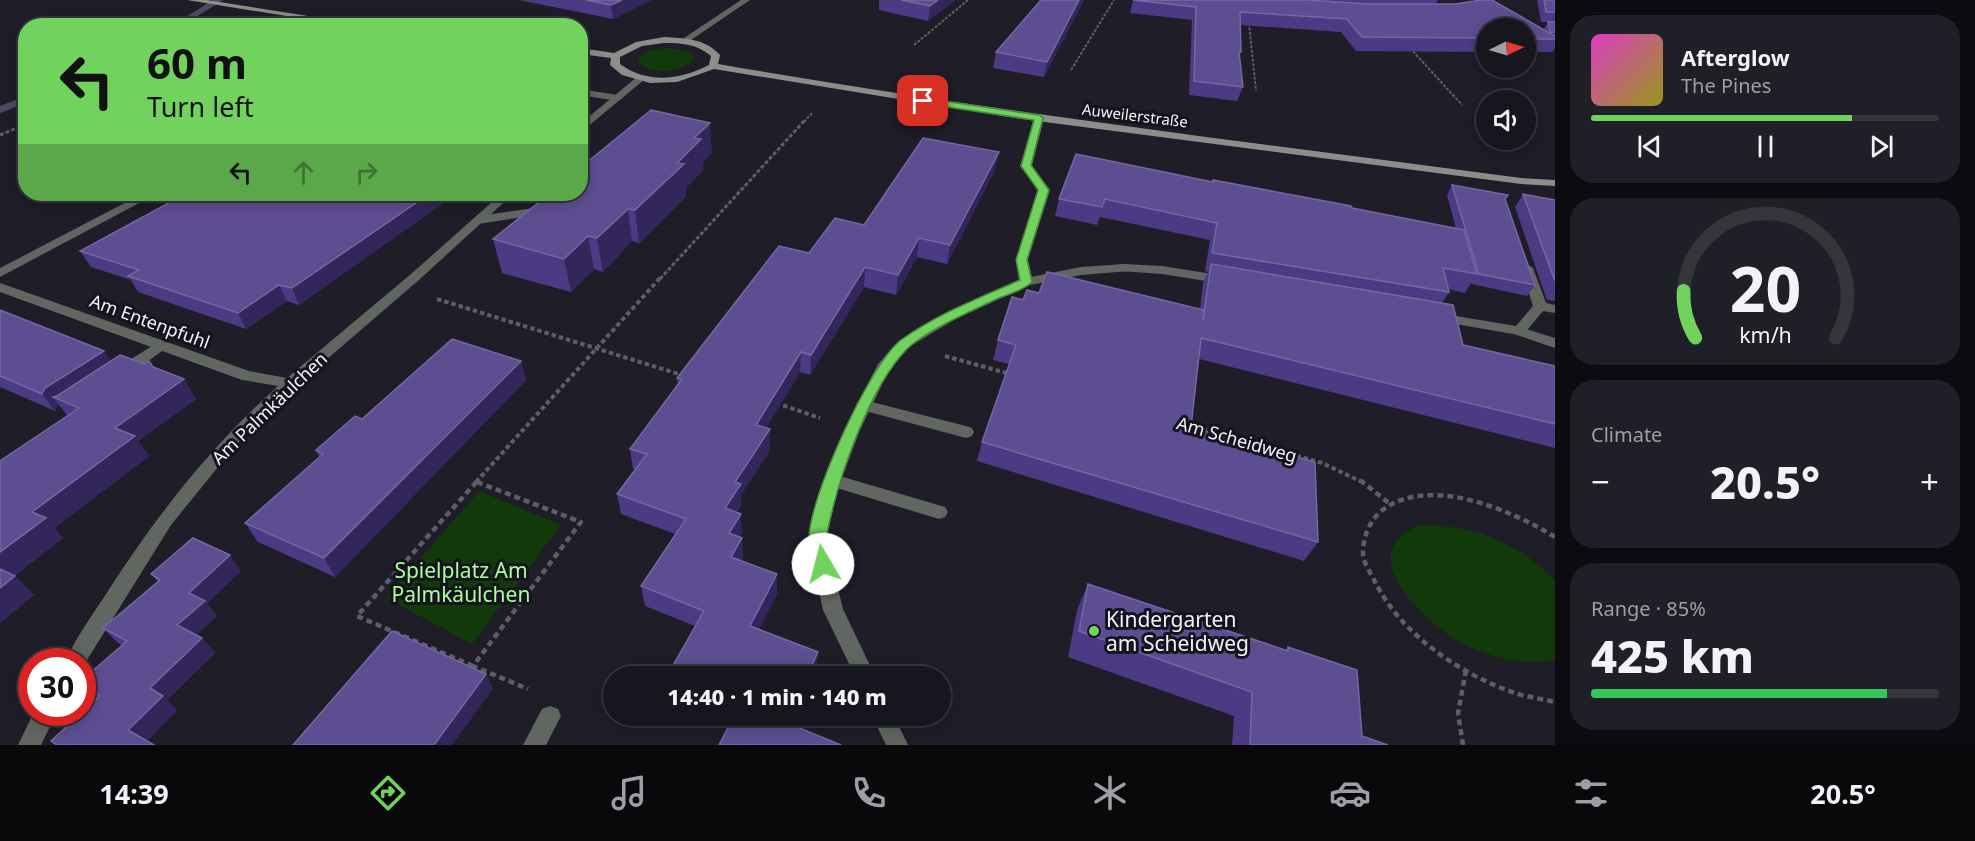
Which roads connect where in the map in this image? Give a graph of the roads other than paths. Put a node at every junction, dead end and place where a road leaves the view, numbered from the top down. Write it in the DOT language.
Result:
graph roads {
  1 [pos="191,0"];
  2 [pos="746,0"];
  3 [pos="202,2"];
  4 [pos="313,18"];
  5 [pos="685,40"];
  6 [pos="588,52"];
  7 [pos="616,56"];
  8 [pos="713,66"];
  9 [pos="640,79"];
  10 [pos="588,93"];
  11 [pos="618,98"];
  12 [pos="1039,118"];
  13 [pos="588,123"];
  14 [pos="1555,183"];
  15 [pos="137,201"];
  16 [pos="499,201"];
  17 [pos="550,201"];
  18 [pos="478,220"];
  19 [pos="1522,252"];
  20 [pos="0,273"];
  21 [pos="1026,282"];
  22 [pos="1243,284"];
  23 [pos="0,287"];
  24 [pos="1540,306"];
  25 [pos="1555,309"];
  26 [pos="1427,315"];
  27 [pos="1519,331"];
  28 [pos="1555,343"];
  29 [pos="160,346"];
  30 [pos="113,378"];
  31 [pos="289,383"];
  32 [pos="864,405"];
  33 [pos="966,432"];
  34 [pos="833,480"];
  35 [pos="939,512"];
  36 [pos="83,648"];
  37 [pos="860,666"];
  38 [pos="550,716"];
  39 [pos="38,726"];
  40 [pos="888,726"];
  41 [pos="29,745"];
  42 [pos="534,745"];
  43 [pos="897,745"];
  1 -- 3 [label="street"];
  2 -- 5 [label="street"];
  3 -- 4 [label="street"];
  5 -- 7 [label="street"];
  5 -- 8 [label="street"];
  6 -- 7 [label="street"];
  7 -- 9 [label="street"];
  8 -- 9 [label="street"];
  8 -- 12 [label="street, Auweilerstraße"];
  9 -- 11 [label="street"];
  10 -- 11 [label="street"];
  11 -- 13 [label="street"];
  12 -- 14 [label="street, Auweilerstraße"];
  12 -- 21 [label="street"];
  15 -- 20 [label="street"];
  16 -- 18 [label="street, Am Palmkäulchen"];
  17 -- 18 [label="street"];
  18 -- 31 [label="street, Am Palmkäulchen"];
  19 -- 24 [label="street"];
  21 -- 22 [label="street"];
  21 -- 32 [label="street"];
  23 -- 29 [label="street, Am Entenpfuhl"];
  24 -- 25 [label="street"];
  24 -- 27 [label="street"];
  26 -- 27 [label="street"];
  27 -- 28 [label="street"];
  29 -- 30 [label="street"];
  29 -- 31 [label="street, Am Entenpfuhl"];
  31 -- 36 [label="street, Am Palmkäulchen"];
  32 -- 33 [label="street"];
  32 -- 34 [label="street"];
  34 -- 35 [label="street"];
  34 -- 37 [label="street"];
  38 -- 42 [label="street"];
  39 -- 41 [label="street"];
  40 -- 43 [label="street"];
}
